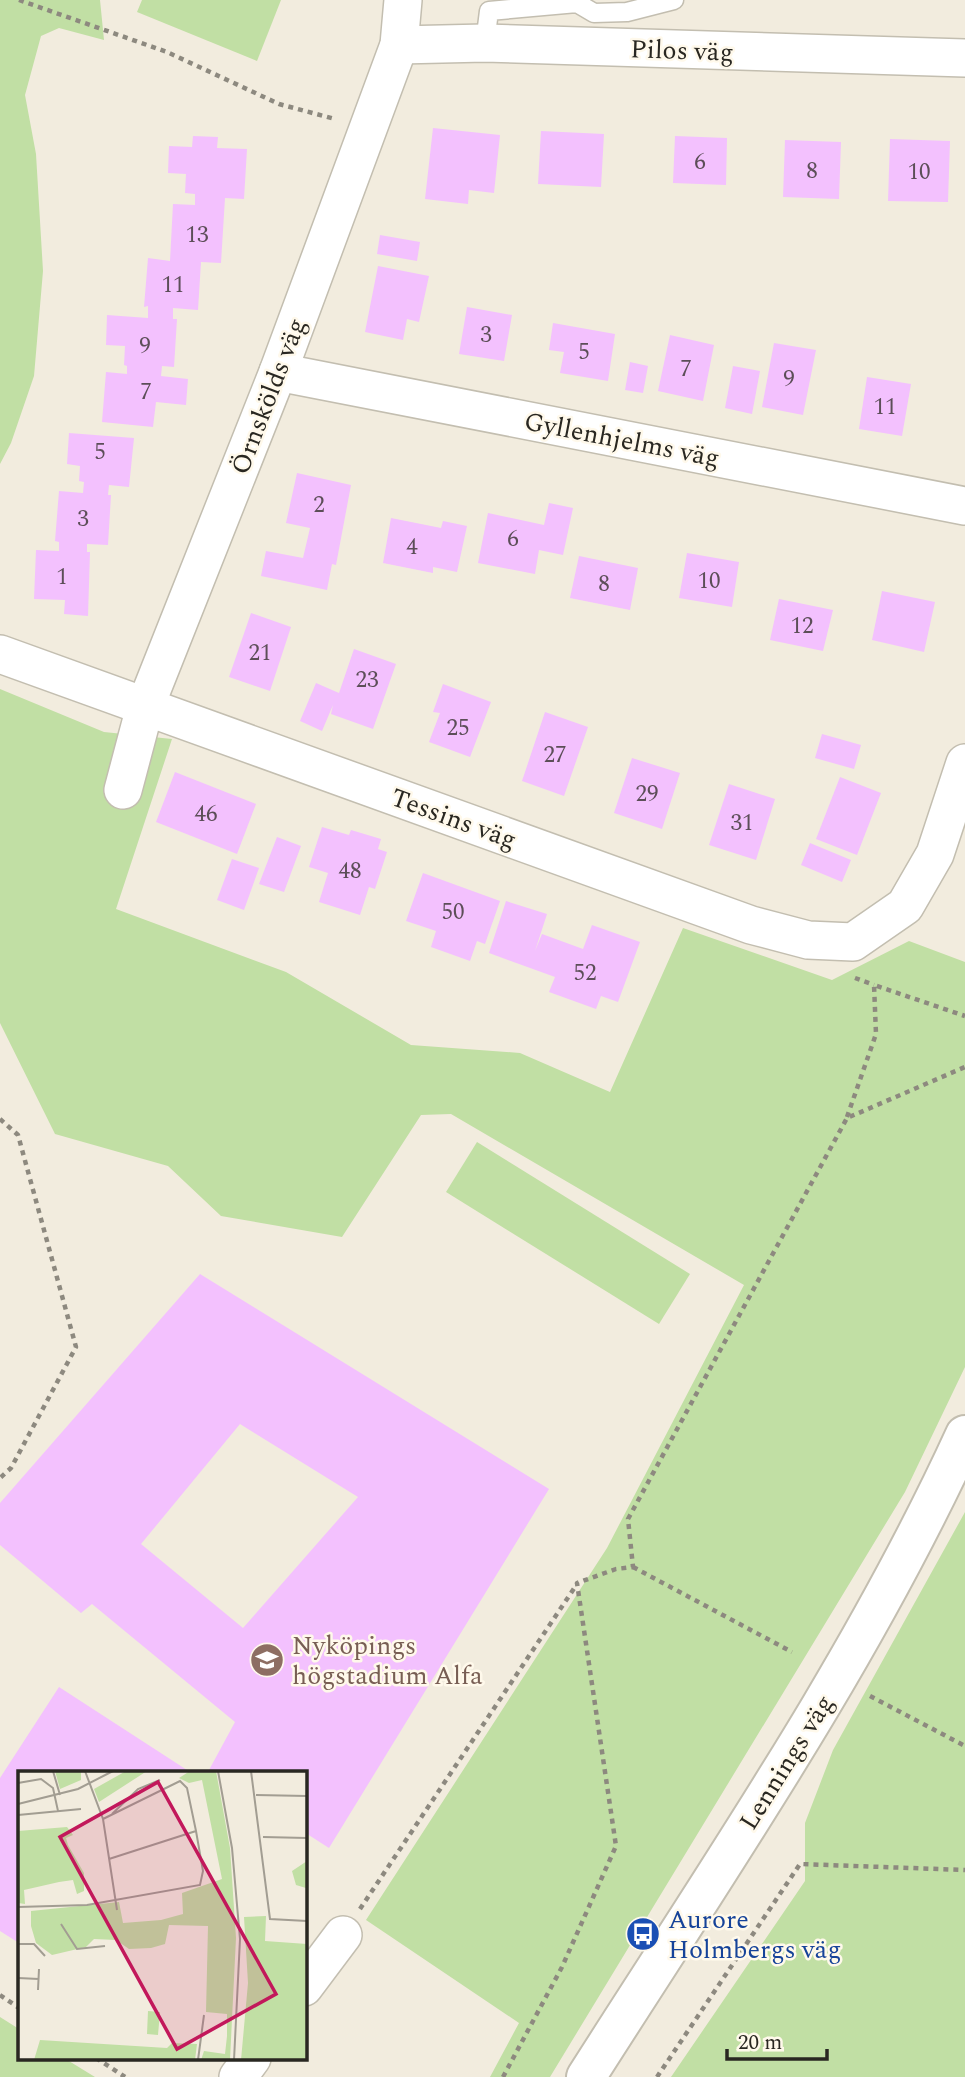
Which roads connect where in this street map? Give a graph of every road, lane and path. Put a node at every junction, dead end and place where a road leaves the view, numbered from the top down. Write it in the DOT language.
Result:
graph roads {
  1 [pos="19,0"];
  2 [pos="403,0"];
  3 [pos="674,0"];
  4 [pos="619,12"];
  5 [pos="486,18"];
  6 [pos="399,45"];
  7 [pos="617,48"];
  8 [pos="965,58"];
  9 [pos="368,127"];
  10 [pos="278,372"];
  11 [pos="965,506"];
  12 [pos="0,654"];
  13 [pos="145,707"];
  14 [pos="965,764"];
  15 [pos="123,790"];
  16 [pos="965,1016"];
  17 [pos="965,1067"];
  18 [pos="846,1118"];
  19 [pos="0,1119"];
  20 [pos="965,1435"];
  21 [pos="0,1478"];
  22 [pos="633,1567"];
  23 [pos="578,1583"];
  24 [pos="793,1652"];
  25 [pos="870,1696"];
  26 [pos="965,1746"];
  27 [pos="965,1870"];
  28 [pos="343,1935"];
  29 [pos="306,1984"];
  30 [pos="0,1995"];
  31 [pos="18,2007"];
  32 [pos="99,2060"];
  33 [pos="251,2060"];
  34 [pos="125,2077"];
  35 [pos="238,2077"];
  36 [pos="503,2077"];
  37 [pos="586,2077"];
  38 [pos="657,2077"];
  1 -- 9 [label="path"];
  2 -- 6 [label="street, Örnskölds väg"];
  3 -- 4 [label="lane"];
  4 -- 5 [label="lane"];
  4 -- 7 [label="lane"];
  5 -- 6 [label="street, Pilos väg"];
  5 -- 7 [label="street, Pilos väg"];
  6 -- 9 [label="street, Örnskölds väg"];
  7 -- 8 [label="street, Pilos väg"];
  9 -- 10 [label="street, Örnskölds väg"];
  10 -- 11 [label="street, Gyllenhjelms väg"];
  10 -- 13 [label="street, Örnskölds väg"];
  12 -- 13 [label="street, Tessins väg"];
  13 -- 14 [label="street, Tessins väg"];
  13 -- 15 [label="street, Örnskölds väg"];
  16 -- 18 [label="path"];
  17 -- 18 [label="path"];
  18 -- 22 [label="path"];
  19 -- 21 [label="path"];
  20 -- 37 [label="main road, Lennings väg"];
  22 -- 23 [label="path"];
  22 -- 24 [label="path"];
  23 -- 28 [label="path"];
  23 -- 36 [label="path"];
  25 -- 26 [label="path"];
  27 -- 38 [label="path"];
  28 -- 29 [label="street"];
  30 -- 31 [label="path"];
  32 -- 34 [label="path"];
  33 -- 35 [label="street"];
}
